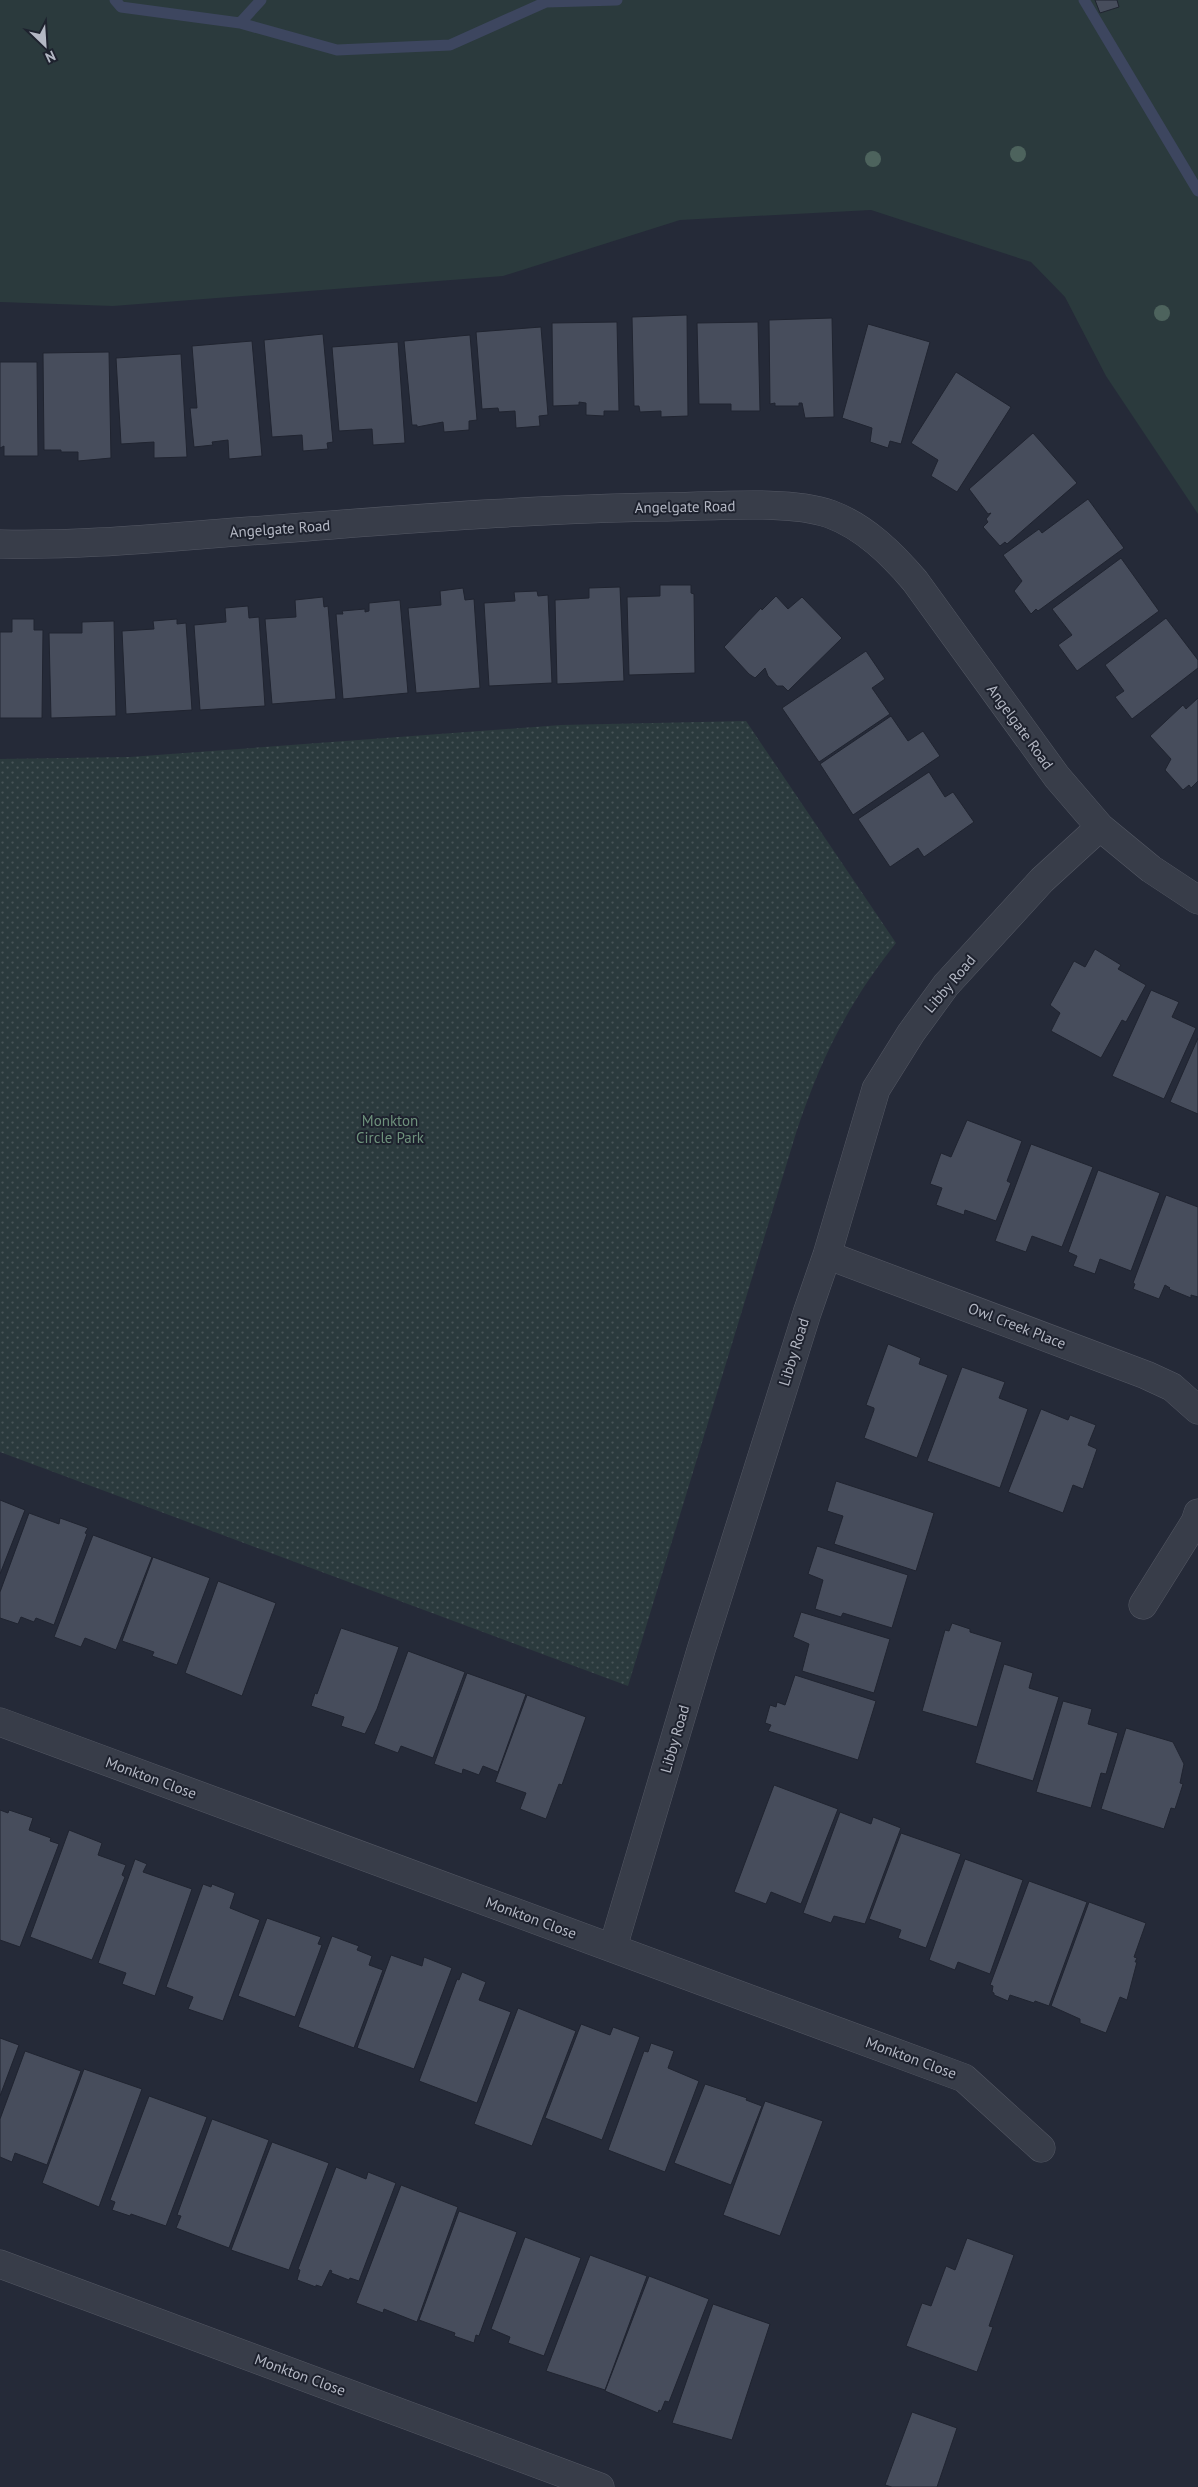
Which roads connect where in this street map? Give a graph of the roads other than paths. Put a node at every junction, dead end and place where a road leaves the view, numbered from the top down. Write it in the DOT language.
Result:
graph roads {
  1 [pos="0,544"];
  2 [pos="1100,827"];
  3 [pos="1198,900"];
  4 [pos="828,1255"];
  5 [pos="1198,1410"];
  6 [pos="1198,1513"];
  7 [pos="1143,1605"];
  8 [pos="0,1722"];
  9 [pos="613,1947"];
  10 [pos="1041,2148"];
  11 [pos="0,2264"];
  12 [pos="600,2487"];
  1 -- 2 [label="street, Angelgate Road"];
  2 -- 3 [label="street, Angelgate Road"];
  2 -- 4 [label="street, Libby Road"];
  4 -- 5 [label="street, Owl Creek Place"];
  4 -- 9 [label="street, Libby Road"];
  6 -- 7 [label="street"];
  8 -- 9 [label="street, Monkton Close"];
  9 -- 10 [label="street, Monkton Close"];
  11 -- 12 [label="street, Monkton Close"];
}
